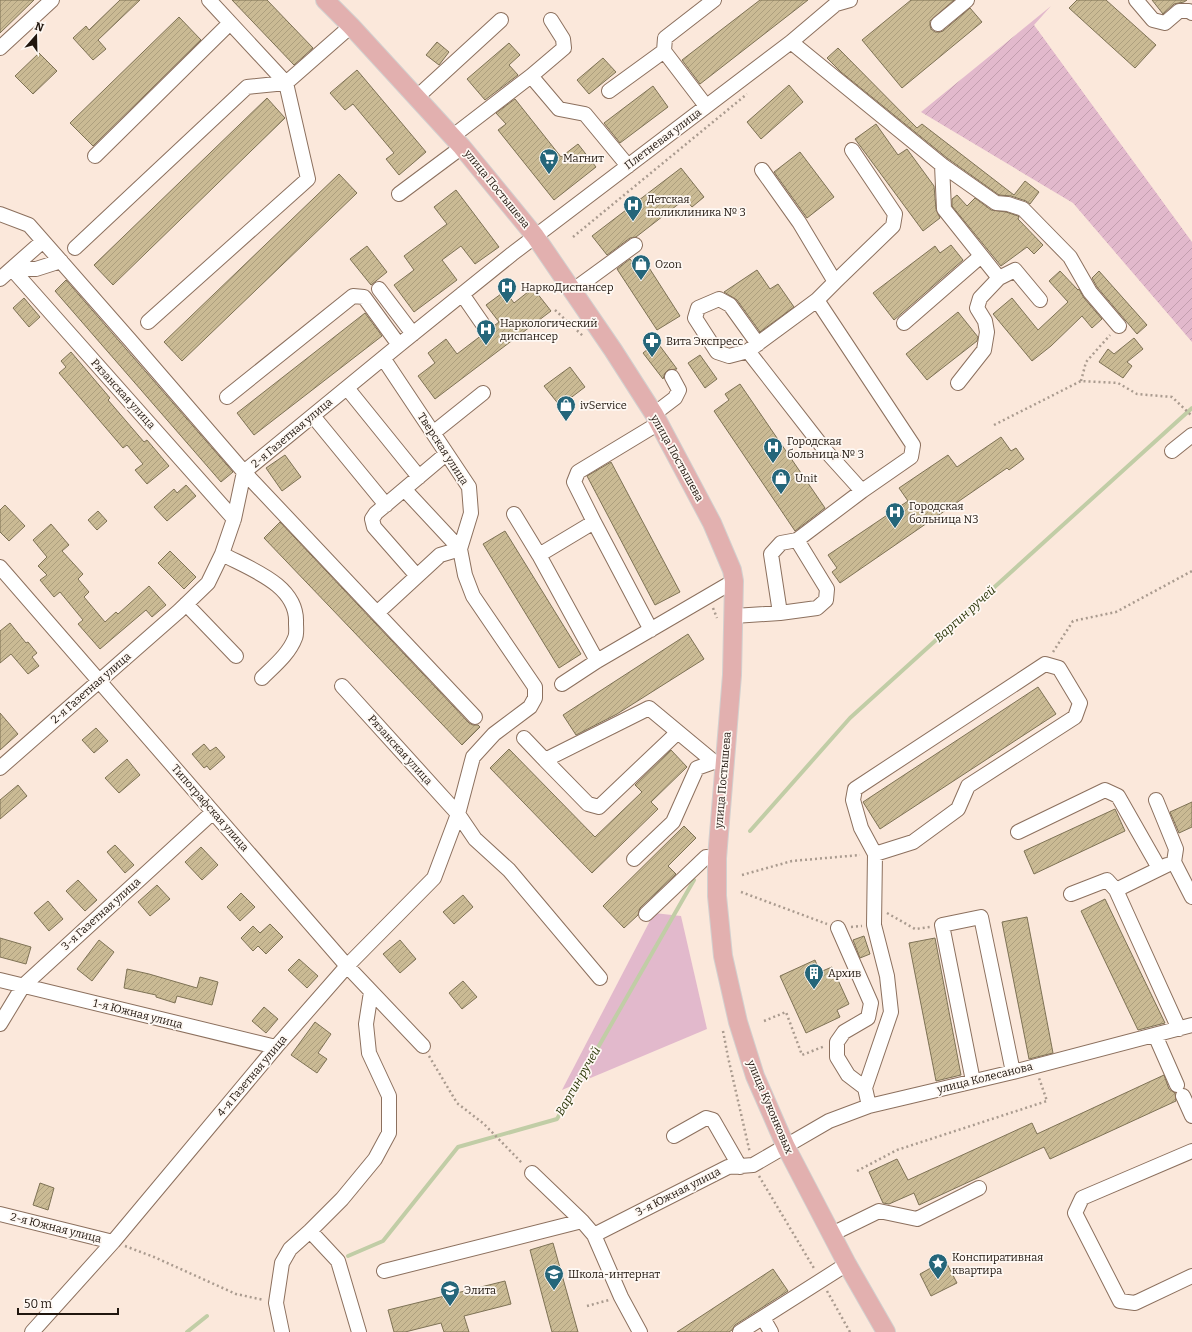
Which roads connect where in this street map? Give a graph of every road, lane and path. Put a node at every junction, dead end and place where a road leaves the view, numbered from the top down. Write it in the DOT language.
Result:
graph roads {
  1 [pos="52,0"];
  2 [pos="209,0"];
  3 [pos="326,0"];
  4 [pos="714,0"];
  5 [pos="850,0"];
  6 [pos="967,0"];
  7 [pos="1136,0"];
  8 [pos="1192,13"];
  9 [pos="501,20"];
  10 [pos="551,20"];
  11 [pos="230,23"];
  12 [pos="938,24"];
  13 [pos="351,26"];
  14 [pos="791,42"];
  15 [pos="0,48"];
  16 [pos="664,51"];
  17 [pos="531,76"];
  18 [pos="286,83"];
  19 [pos="752,90"];
  20 [pos="609,92"];
  21 [pos="417,97"];
  22 [pos="706,106"];
  23 [pos="458,141"];
  24 [pos="852,150"];
  25 [pos="95,156"];
  26 [pos="942,165"];
  27 [pos="628,166"];
  28 [pos="762,170"];
  29 [pos="399,194"];
  30 [pos="0,214"];
  31 [pos="535,236"];
  32 [pos="572,237"];
  33 [pos="43,241"];
  34 [pos="635,245"];
  35 [pos="75,248"];
  36 [pos="981,256"];
  37 [pos="61,261"];
  38 [pos="12,269"];
  39 [pos="1000,278"];
  40 [pos="0,279"];
  41 [pos="835,282"];
  42 [pos="379,289"];
  43 [pos="572,291"];
  44 [pos="462,294"];
  45 [pos="817,300"];
  46 [pos="1040,300"];
  47 [pos="555,310"];
  48 [pos="148,322"];
  49 [pos="482,323"];
  50 [pos="904,323"];
  51 [pos="1119,326"];
  52 [pos="413,334"];
  53 [pos="588,340"];
  54 [pos="399,345"];
  55 [pos="383,358"];
  56 [pos="672,377"];
  57 [pos="1082,381"];
  58 [pos="958,383"];
  59 [pos="347,388"];
  60 [pos="483,393"];
  61 [pos="227,397"];
  62 [pos="313,416"];
  63 [pos="1192,416"];
  64 [pos="656,419"];
  65 [pos="994,425"];
  66 [pos="433,433"];
  67 [pos="1192,435"];
  68 [pos="1172,451"];
  69 [pos="446,454"];
  70 [pos="244,472"];
  71 [pos="419,478"];
  72 [pos="405,490"];
  73 [pos="862,492"];
  74 [pos="386,505"];
  75 [pos="514,514"];
  76 [pos="234,519"];
  77 [pos="594,522"];
  78 [pos="797,540"];
  79 [pos="460,548"];
  80 [pos="222,554"];
  81 [pos="539,555"];
  82 [pos="0,567"];
  83 [pos="1192,571"];
  84 [pos="417,576"];
  85 [pos="734,581"];
  86 [pos="186,604"];
  87 [pos="377,612"];
  88 [pos="780,613"];
  89 [pos="734,616"];
  90 [pos="651,630"];
  91 [pos="236,656"];
  92 [pos="597,662"];
  93 [pos="1045,664"];
  94 [pos="262,678"];
  95 [pos="99,681"];
  96 [pos="562,684"];
  97 [pos="342,686"];
  98 [pos="475,717"];
  99 [pos="678,732"];
  100 [pos="524,738"];
  101 [pos="545,760"];
  102 [pos="720,763"];
  103 [pos="0,768"];
  104 [pos="1156,800"];
  105 [pos="213,812"];
  106 [pos="458,814"];
  107 [pos="1018,832"];
  108 [pos="875,854"];
  109 [pos="717,858"];
  110 [pos="634,859"];
  111 [pos="1174,862"];
  112 [pos="1159,868"];
  113 [pos="742,875"];
  114 [pos="1116,890"];
  115 [pos="741,892"];
  116 [pos="1072,894"];
  117 [pos="1192,897"];
  118 [pos="874,906"];
  119 [pos="646,914"];
  120 [pos="874,925"];
  121 [pos="942,925"];
  122 [pos="838,928"];
  123 [pos="347,966"];
  124 [pos="600,978"];
  125 [pos="0,980"];
  126 [pos="23,986"];
  127 [pos="371,992"];
  128 [pos="764,1021"];
  129 [pos="738,1022"];
  130 [pos="0,1024"];
  131 [pos="1186,1027"];
  132 [pos="1155,1035"];
  133 [pos="837,1042"];
  134 [pos="423,1046"];
  135 [pos="276,1047"];
  136 [pos="1035,1066"];
  137 [pos="1013,1072"];
  138 [pos="973,1081"];
  139 [pos="865,1088"];
  140 [pos="869,1106"];
  141 [pos="1192,1116"];
  142 [pos="674,1136"];
  143 [pos="786,1147"];
  144 [pos="1192,1151"];
  145 [pos="746,1166"];
  146 [pos="857,1171"];
  147 [pos="532,1173"];
  148 [pos="980,1188"];
  149 [pos="807,1189"];
  150 [pos="0,1214"];
  151 [pos="582,1221"];
  152 [pos="310,1231"];
  153 [pos="836,1232"];
  154 [pos="594,1235"];
  155 [pos="113,1242"];
  156 [pos="847,1264"];
  157 [pos="384,1271"];
  158 [pos="1192,1276"];
  159 [pos="821,1280"];
  160 [pos="621,1297"];
  161 [pos="276,1303"];
  162 [pos="587,1306"];
  163 [pos="762,1318"];
  164 [pos="32,1332"];
  165 [pos="282,1332"];
  166 [pos="359,1332"];
  167 [pos="640,1332"];
  168 [pos="740,1332"];
  169 [pos="771,1332"];
  170 [pos="850,1332"];
  171 [pos="886,1332"];
  172 [pos="896,1332"];
  1 -- 15 [label="street"];
  2 -- 11 [label="street"];
  3 -- 13 [label="main road, улица Постышева"];
  4 -- 16 [label="street"];
  5 -- 14 [label="street, Плетневая улица"];
  6 -- 12 [label="street"];
  7 -- 8 [label="street"];
  9 -- 21 [label="street"];
  10 -- 17 [label="street"];
  11 -- 18 [label="street"];
  11 -- 25 [label="street"];
  13 -- 18 [label="street"];
  13 -- 21 [label="main road, улица Постышева"];
  14 -- 22 [label="street, Плетневая улица"];
  14 -- 26 [label="street"];
  16 -- 20 [label="street"];
  16 -- 22 [label="street"];
  17 -- 23 [label="street"];
  17 -- 27 [label="street"];
  18 -- 35 [label="street"];
  18 -- 48 [label="street"];
  19 -- 32 [label="path"];
  21 -- 23 [label="main road, улица Постышева"];
  22 -- 27 [label="street, Плетневая улица"];
  23 -- 29 [label="street"];
  23 -- 31 [label="main road, улица Постышева"];
  24 -- 41 [label="street"];
  26 -- 36 [label="street"];
  26 -- 51 [label="street"];
  27 -- 31 [label="street, Плетневая улица"];
  28 -- 41 [label="street"];
  30 -- 33 [label="street"];
  31 -- 43 [label="main road, улица Постышева"];
  31 -- 44 [label="street, 2-я Газетная улица"];
  33 -- 37 [label="street"];
  33 -- 38 [label="street"];
  34 -- 43 [label="street"];
  36 -- 39 [label="street"];
  36 -- 50 [label="street"];
  37 -- 38 [label="street"];
  37 -- 70 [label="street"];
  38 -- 40 [label="street"];
  38 -- 76 [label="street, Рязанская улица"];
  39 -- 46 [label="street"];
  39 -- 58 [label="street"];
  41 -- 45 [label="street"];
  42 -- 52 [label="street"];
  43 -- 64 [label="main road, улица Постышева"];
  44 -- 49 [label="street"];
  44 -- 52 [label="street, 2-я Газетная улица"];
  45 -- 73 [label="street"];
  45 -- 73 [label="street"];
  47 -- 53 [label="path"];
  51 -- 57 [label="path"];
  52 -- 54 [label="street, 2-я Газетная улица"];
  54 -- 55 [label="street, 2-я Газетная улица"];
  54 -- 61 [label="street"];
  55 -- 59 [label="street, 2-я Газетная улица"];
  55 -- 66 [label="street, Тверская улица"];
  56 -- 64 [label="street"];
  57 -- 63 [label="path"];
  57 -- 65 [label="path"];
  59 -- 62 [label="street, 2-я Газетная улица"];
  59 -- 71 [label="street"];
  60 -- 66 [label="street"];
  62 -- 70 [label="street, 2-я Газетная улица"];
  62 -- 74 [label="street"];
  64 -- 77 [label="street"];
  64 -- 85 [label="main road, улица Постышева"];
  66 -- 69 [label="street, Тверская улица"];
  67 -- 68 [label="street"];
  69 -- 71 [label="street"];
  69 -- 79 [label="street, Тверская улица"];
  70 -- 76 [label="street, 2-я Газетная улица"];
  70 -- 87 [label="street"];
  71 -- 72 [label="street"];
  72 -- 74 [label="street"];
  72 -- 79 [label="street"];
  73 -- 78 [label="street"];
  74 -- 84 [label="street"];
  75 -- 81 [label="street"];
  76 -- 80 [label="street, 2-я Газетная улица"];
  77 -- 81 [label="street"];
  77 -- 90 [label="street"];
  78 -- 88 [label="street"];
  78 -- 88 [label="street"];
  79 -- 84 [label="street"];
  79 -- 106 [label="street, 4-я Газетная улица"];
  80 -- 86 [label="street, 2-я Газетная улица"];
  80 -- 94 [label="street"];
  81 -- 92 [label="street"];
  82 -- 95 [label="street, Типографская улица"];
  83 -- 93 [label="path"];
  84 -- 87 [label="street"];
  85 -- 89 [label="main road, улица Постышева"];
  85 -- 90 [label="street"];
  86 -- 91 [label="street"];
  86 -- 95 [label="street, 2-я Газетная улица"];
  87 -- 98 [label="street"];
  88 -- 89 [label="street"];
  89 -- 102 [label="main road, улица Постышева"];
  90 -- 92 [label="street"];
  92 -- 96 [label="street"];
  93 -- 108 [label="street"];
  93 -- 108 [label="street"];
  95 -- 103 [label="street, 2-я Газетная улица"];
  95 -- 105 [label="street, Типографская улица"];
  97 -- 106 [label="street, Рязанская улица"];
  99 -- 101 [label="street"];
  99 -- 101 [label="street"];
  99 -- 102 [label="street"];
  100 -- 101 [label="street"];
  102 -- 109 [label="main road, улица Постышева"];
  102 -- 110 [label="street"];
  104 -- 111 [label="street"];
  105 -- 123 [label="street, Типографская улица"];
  105 -- 126 [label="street, 3-я Газетная улица"];
  106 -- 123 [label="street, 4-я Газетная улица"];
  106 -- 124 [label="street, Рязанская улица"];
  107 -- 112 [label="street"];
  108 -- 113 [label="path"];
  108 -- 118 [label="street"];
  109 -- 119 [label="street"];
  109 -- 129 [label="main road, улица Постышева"];
  111 -- 112 [label="street"];
  111 -- 117 [label="street"];
  112 -- 114 [label="street"];
  114 -- 116 [label="street"];
  114 -- 131 [label="street"];
  115 -- 122 [label="path"];
  118 -- 120 [label="street"];
  118 -- 121 [label="path"];
  120 -- 122 [label="path"];
  120 -- 139 [label="street"];
  121 -- 137 [label="street"];
  121 -- 138 [label="street"];
  122 -- 133 [label="street"];
  123 -- 127 [label="street, Типографская улица"];
  123 -- 135 [label="street, 4-я Газетная улица"];
  125 -- 126 [label="street, 1-я Южная улица"];
  126 -- 130 [label="street, 3-я Газетная улица"];
  126 -- 135 [label="street, 1-я Южная улица"];
  127 -- 134 [label="street, Типографская улица"];
  127 -- 152 [label="street"];
  128 -- 133 [label="path"];
  129 -- 143 [label="main road, улица Куконковых"];
  131 -- 132 [label="street, улица Колесанова"];
  132 -- 136 [label="street, улица Колесанова"];
  132 -- 141 [label="street"];
  133 -- 139 [label="street"];
  134 -- 147 [label="path"];
  135 -- 155 [label="street, 4-я Газетная улица"];
  136 -- 137 [label="street, улица Колесанова"];
  136 -- 146 [label="path"];
  137 -- 138 [label="street, улица Колесанова"];
  138 -- 140 [label="street, улица Колесанова"];
  139 -- 140 [label="street"];
  140 -- 143 [label="street, улица Колесанова"];
  142 -- 145 [label="street"];
  143 -- 145 [label="street, 3-я Южная улица"];
  143 -- 149 [label="main road, улица Куконковых"];
  144 -- 158 [label="street"];
  145 -- 154 [label="street, 3-я Южная улица"];
  145 -- 159 [label="path"];
  147 -- 151 [label="street"];
  148 -- 153 [label="street"];
  149 -- 153 [label="main road, улица Куконковых"];
  149 -- 156 [label="main road, улица Куконковых"];
  150 -- 155 [label="street, 2-я Южная улица"];
  151 -- 154 [label="street"];
  151 -- 157 [label="street"];
  152 -- 161 [label="street"];
  152 -- 166 [label="street"];
  153 -- 172 [label="main road, улица Куконковых"];
  154 -- 160 [label="street"];
  155 -- 161 [label="path"];
  155 -- 164 [label="street, 4-я Газетная улица"];
  156 -- 159 [label="street"];
  156 -- 171 [label="main road, улица Куконковых"];
  159 -- 163 [label="street"];
  159 -- 170 [label="path"];
  160 -- 162 [label="path"];
  160 -- 167 [label="street"];
  161 -- 165 [label="street"];
  163 -- 168 [label="street"];
  163 -- 169 [label="street"];
}
